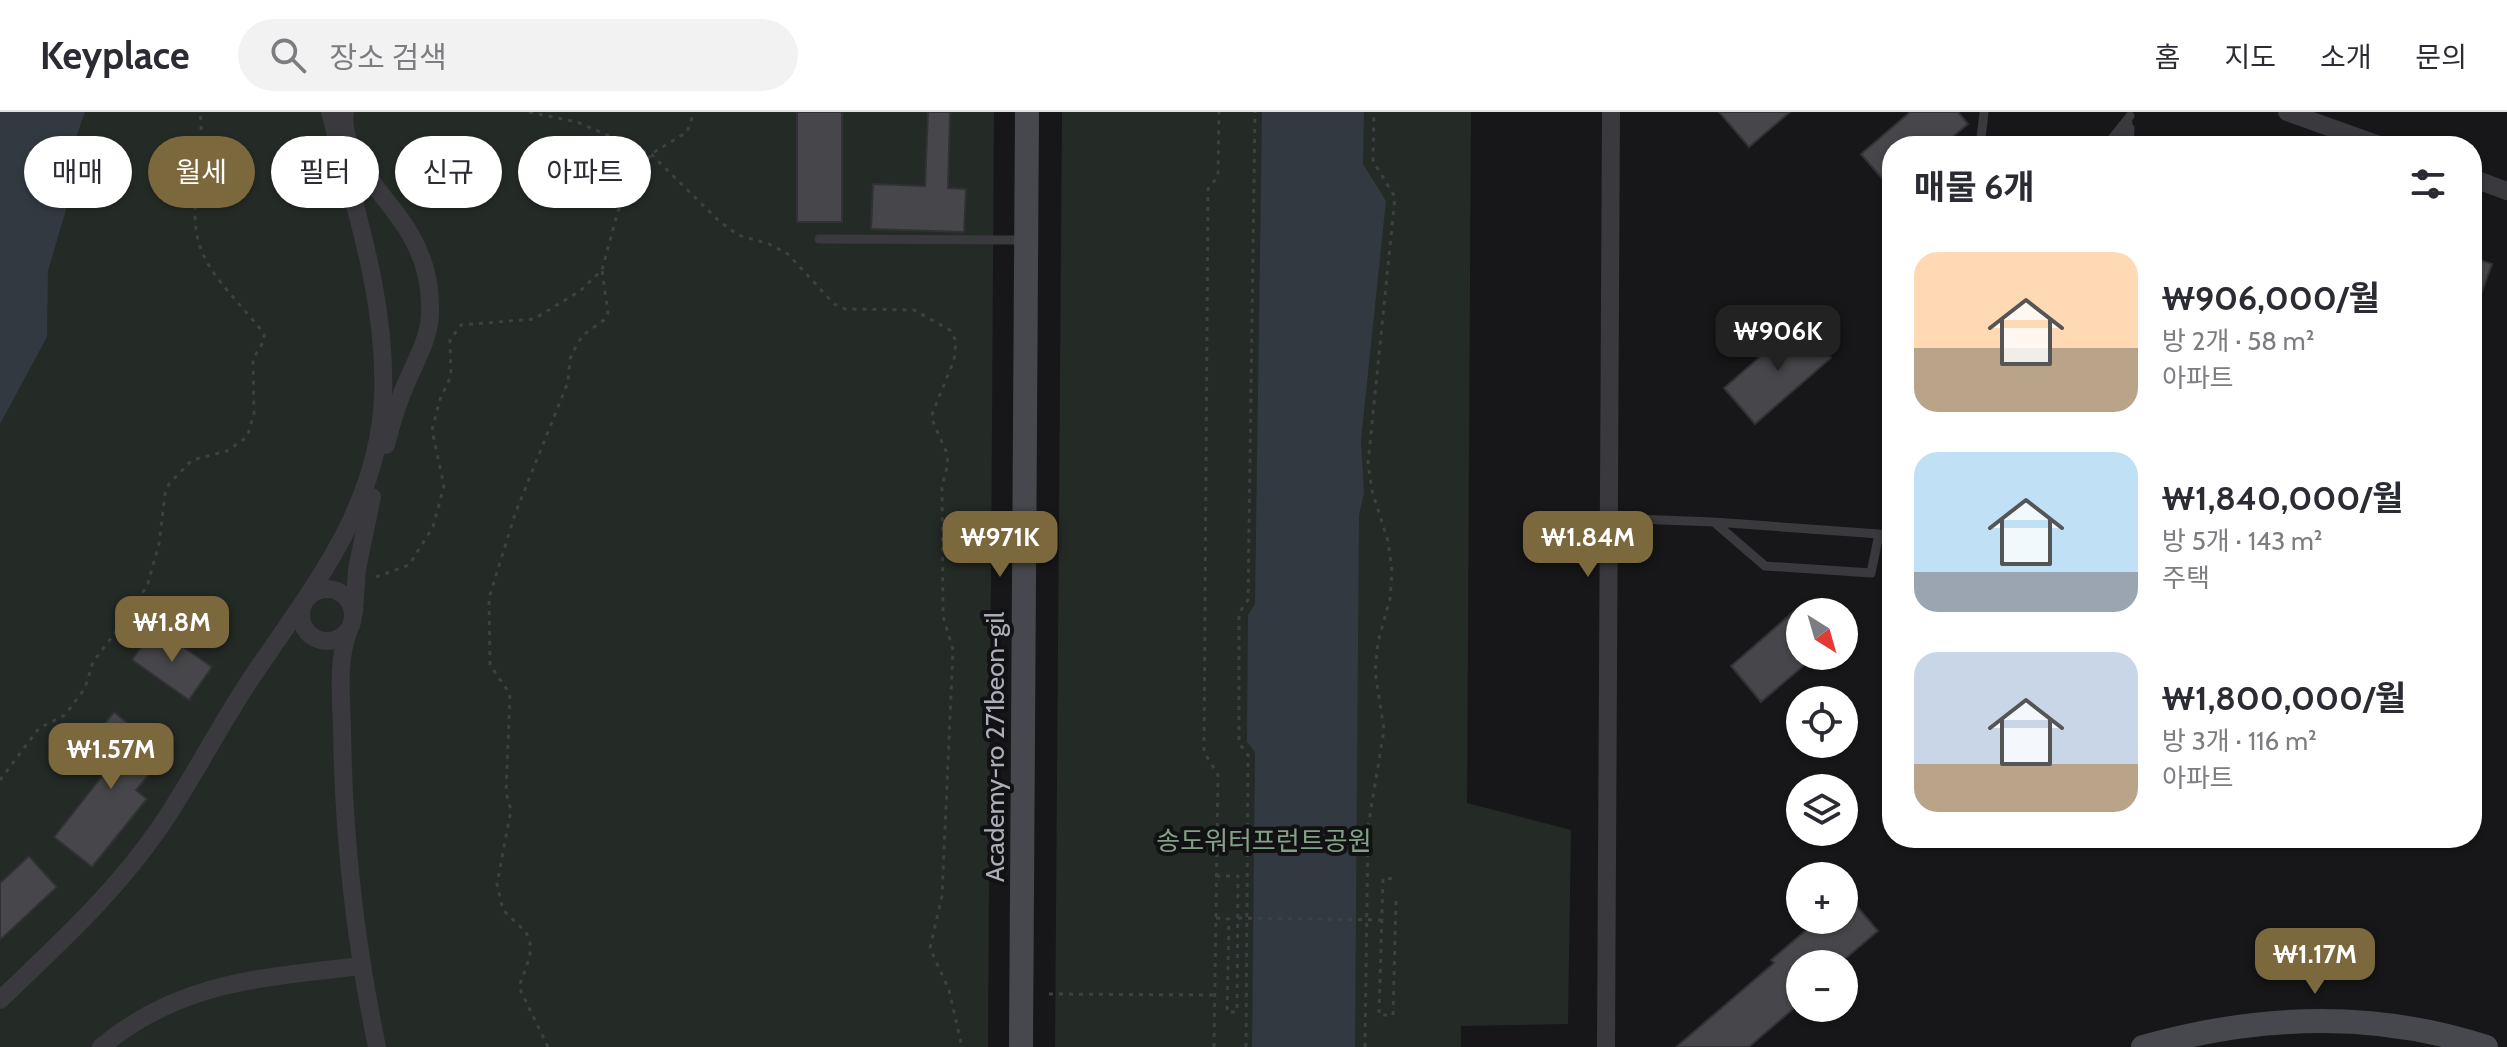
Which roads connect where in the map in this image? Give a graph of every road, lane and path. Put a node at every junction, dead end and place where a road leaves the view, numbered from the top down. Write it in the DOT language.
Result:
graph roads {
  1 [pos="200,112"];
  2 [pos="330,112"];
  3 [pos="345,112"];
  4 [pos="529,112"];
  5 [pos="694,112"];
  6 [pos="1027,112"];
  7 [pos="1219,112"];
  8 [pos="1255,112"];
  9 [pos="1374,112"];
  10 [pos="1611,112"];
  11 [pos="2287,112"];
  12 [pos="1984,113"];
  13 [pos="2131,114"];
  14 [pos="609,136"];
  15 [pos="1981,136"];
  16 [pos="2114,136"];
  17 [pos="2123,136"];
  18 [pos="2130,136"];
  19 [pos="2354,136"];
  20 [pos="651,154"];
  21 [pos="2482,182"];
  22 [pos="2507,191"];
  23 [pos="620,208"];
  24 [pos="819,239"];
  25 [pos="1026,240"];
  26 [pos="602,270"];
  27 [pos="1609,518"];
  28 [pos="1714,522"];
  29 [pos="375,577"];
  30 [pos="306,599"];
  31 [pos="351,621"];
  32 [pos="305,630"];
  33 [pos="280,638"];
  34 [pos="327,641"];
  35 [pos="342,655"];
  36 [pos="0,780"];
  37 [pos="1217,876"];
  38 [pos="1397,879"];
  39 [pos="1396,901"];
  40 [pos="1216,918"];
  41 [pos="1238,918"];
  42 [pos="1381,920"];
  43 [pos="360,966"];
  44 [pos="1049,994"];
  45 [pos="1215,995"];
  46 [pos="0,1000"];
  47 [pos="101,1047"];
  48 [pos="377,1047"];
  49 [pos="548,1047"];
  50 [pos="962,1047"];
  51 [pos="1021,1047"];
  52 [pos="1214,1047"];
  53 [pos="1246,1047"];
  54 [pos="1365,1047"];
  55 [pos="1606,1047"];
  56 [pos="2143,1047"];
  57 [pos="2486,1047"];
  1 -- 36 [label="path"];
  2 -- 30 [label="street"];
  3 -- 31 [label="street"];
  4 -- 14 [label="path"];
  5 -- 20 [label="path"];
  6 -- 25 [label="street, Academy-ro 271beon-gil"];
  7 -- 37 [label="path"];
  8 -- 53 [label="path"];
  9 -- 54 [label="path"];
  10 -- 27 [label="street"];
  11 -- 19 [label="street"];
  12 -- 15 [label="lane"];
  13 -- 16 [label="lane"];
  13 -- 17 [label="lane"];
  13 -- 18 [label="lane"];
  20 -- 50 [label="path"];
  21 -- 22 [label="street"];
  23 -- 26 [label="path"];
  24 -- 25 [label="lane"];
  25 -- 51 [label="street, Academy-ro 271beon-gil"];
  26 -- 29 [label="path"];
  26 -- 49 [label="path"];
  27 -- 28 [label="lane"];
  27 -- 55 [label="street"];
  28 -- 28 [label="lane"];
  30 -- 31 [label="street"];
  30 -- 32 [label="street"];
  30 -- 33 [label="street"];
  31 -- 34 [label="street"];
  31 -- 35 [label="street"];
  32 -- 33 [label="street"];
  32 -- 34 [label="street"];
  33 -- 46 [label="street"];
  34 -- 35 [label="street"];
  35 -- 43 [label="street"];
  37 -- 40 [label="path"];
  37 -- 41 [label="path"];
  38 -- 42 [label="path"];
  39 -- 42 [label="path"];
  40 -- 41 [label="path"];
  40 -- 45 [label="path"];
  41 -- 42 [label="path, bridge"];
  43 -- 47 [label="street"];
  43 -- 48 [label="street"];
  44 -- 45 [label="path"];
  45 -- 52 [label="path"];
  56 -- 57 [label="street"];
}
